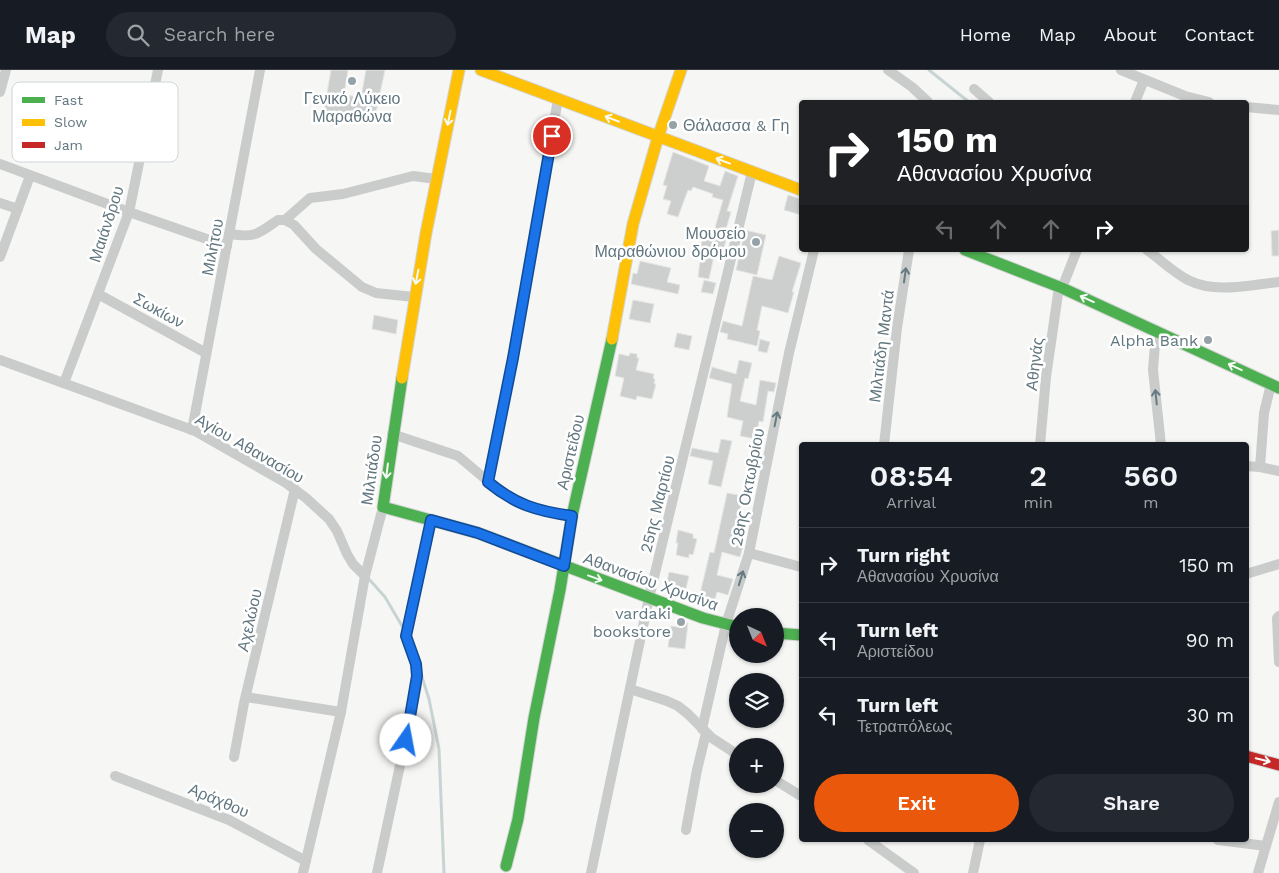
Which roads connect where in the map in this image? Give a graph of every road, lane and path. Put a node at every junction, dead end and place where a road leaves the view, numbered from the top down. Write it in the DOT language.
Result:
graph roads {
  1 [pos="6,70"];
  2 [pos="260,70"];
  3 [pos="459,70"];
  4 [pos="481,70"];
  5 [pos="680,70"];
  6 [pos="888,70"];
  7 [pos="1121,70"];
  8 [pos="1134,73"];
  9 [pos="1144,80"];
  10 [pos="974,89"];
  11 [pos="0,92"];
  12 [pos="558,99"];
  13 [pos="926,100"];
  14 [pos="987,100"];
  15 [pos="1136,100"];
  16 [pos="1201,100"];
  17 [pos="1249,107"];
  18 [pos="1279,110"];
  19 [pos="658,137"];
  20 [pos="139,162"];
  21 [pos="0,164"];
  22 [pos="752,172"];
  23 [pos="30,176"];
  24 [pos="436,179"];
  25 [pos="799,189"];
  26 [pos="0,203"];
  27 [pos="18,209"];
  28 [pos="129,212"];
  29 [pos="285,220"];
  30 [pos="230,234"];
  31 [pos="228,246"];
  32 [pos="814,252"];
  33 [pos="909,252"];
  34 [pos="970,252"];
  35 [pos="1076,252"];
  36 [pos="1150,252"];
  37 [pos="0,256"];
  38 [pos="1279,282"];
  39 [pos="1061,288"];
  40 [pos="98,294"];
  41 [pos="414,297"];
  42 [pos="1156,330"];
  43 [pos="206,353"];
  44 [pos="0,360"];
  45 [pos="64,383"];
  46 [pos="1275,386"];
  47 [pos="192,430"];
  48 [pos="392,434"];
  49 [pos="884,442"];
  50 [pos="1040,442"];
  51 [pos="1161,442"];
  52 [pos="1249,466"];
  53 [pos="1260,467"];
  54 [pos="1279,471"];
  55 [pos="488,482"];
  56 [pos="295,490"];
  57 [pos="383,507"];
  58 [pos="572,516"];
  59 [pos="431,520"];
  60 [pos="749,553"];
  61 [pos="1279,564"];
  62 [pos="564,566"];
  63 [pos="799,566"];
  64 [pos="1249,573"];
  65 [pos="365,576"];
  66 [pos="649,598"];
  67 [pos="736,608"];
  68 [pos="1279,616"];
  69 [pos="729,625"];
  70 [pos="784,634"];
  71 [pos="799,636"];
  72 [pos="729,637"];
  73 [pos="1279,662"];
  74 [pos="630,689"];
  75 [pos="246,697"];
  76 [pos="341,712"];
  77 [pos="704,731"];
  78 [pos="729,749"];
  79 [pos="234,757"];
  80 [pos="1249,757"];
  81 [pos="1279,765"];
  82 [pos="115,776"];
  83 [pos="784,786"];
  84 [pos="799,795"];
  85 [pos="1279,802"];
  86 [pos="686,830"];
  87 [pos="871,842"];
  88 [pos="980,842"];
  89 [pos="1234,842"];
  90 [pos="1266,846"];
  91 [pos="898,861"];
  92 [pos="306,862"];
  93 [pos="506,866"];
  94 [pos="303,873"];
  95 [pos="377,873"];
  96 [pos="591,873"];
  97 [pos="897,873"];
  98 [pos="914,873"];
  99 [pos="973,873"];
  100 [pos="1258,873"];
  1 -- 11 [label="street"];
  2 -- 30 [label="street, Μιλήτου"];
  3 -- 24 [label="main road, Μιλτιάδου, one-way"];
  4 -- 12 [label="main road"];
  5 -- 19 [label="main road, Αριστείδου"];
  6 -- 13 [label="street"];
  7 -- 8 [label="street"];
  8 -- 9 [label="street"];
  9 -- 15 [label="street"];
  9 -- 16 [label="street"];
  10 -- 14 [label="street"];
  19 -- 12 [label="main road, one-way"];
  12 -- 55 [label="street"];
  17 -- 18 [label="street"];
  22 -- 19 [label="main road, one-way"];
  19 -- 58 [label="main road, Αριστείδου"];
  20 -- 28 [label="street, Μαιάνδρου"];
  21 -- 23 [label="street"];
  22 -- 25 [label="main road"];
  22 -- 66 [label="street, 25ης Μαρτίου"];
  23 -- 27 [label="street"];
  23 -- 28 [label="street"];
  24 -- 29 [label="street"];
  24 -- 41 [label="main road, Μιλτιάδου, one-way"];
  26 -- 27 [label="street"];
  27 -- 37 [label="street"];
  28 -- 31 [label="street"];
  28 -- 40 [label="street, Μαιάνδρου"];
  29 -- 30 [label="street"];
  29 -- 41 [label="street"];
  30 -- 31 [label="street, Μιλήτου"];
  31 -- 43 [label="street, Μιλήτου"];
  60 -- 32 [label="street, 28ης Οκτωβρίου, one-way"];
  49 -- 33 [label="street, Μιλτιάδη Μαντά, one-way"];
  34 -- 39 [label="main road"];
  35 -- 39 [label="street, Αθηνάς"];
  36 -- 38 [label="street"];
  42 -- 39 [label="main road, one-way"];
  39 -- 50 [label="street, Αθηνάς"];
  40 -- 43 [label="street, Σωκίων"];
  40 -- 45 [label="street, Μαιάνδρου"];
  41 -- 48 [label="main road, Μιλτιάδου"];
  46 -- 42 [label="main road, one-way"];
  51 -- 42 [label="street, one-way"];
  43 -- 47 [label="street, Μιλήτου"];
  44 -- 45 [label="street, Αγίου Αθανασίου"];
  45 -- 47 [label="street, Αγίου Αθανασίου"];
  46 -- 53 [label="street"];
  47 -- 56 [label="street, Αγίου Αθανασίου"];
  48 -- 55 [label="street"];
  48 -- 57 [label="main road, Μιλτιάδου, one-way"];
  52 -- 53 [label="street"];
  53 -- 54 [label="street"];
  55 -- 58 [label="street"];
  56 -- 65 [label="street, Αγίου Αθανασίου"];
  56 -- 75 [label="street, Αχελώου"];
  57 -- 59 [label="main road, Αθανασίου Χρυσίνα"];
  57 -- 65 [label="street, Μιλτιάδου"];
  58 -- 62 [label="main road, Αριστείδου"];
  59 -- 62 [label="main road, Αθανασίου Χρυσίνα"];
  59 -- 95 [label="street"];
  60 -- 63 [label="street"];
  67 -- 60 [label="street, 28ης Οκτωβρίου, one-way"];
  61 -- 64 [label="street"];
  62 -- 66 [label="main road, Αθανασίου Χρυσίνα, one-way"];
  62 -- 93 [label="main road, Αριστείδου"];
  65 -- 76 [label="street, Μιλτιάδου"];
  66 -- 69 [label="main road, Αθανασίου Χρυσίνα"];
  66 -- 74 [label="street, 25ης Μαρτίου"];
  68 -- 73 [label="street"];
  70 -- 71 [label="main road"];
  72 -- 77 [label="street, 28ης Οκτωβρίου"];
  74 -- 77 [label="street"];
  74 -- 96 [label="street, 25ης Μαρτίου"];
  75 -- 76 [label="street"];
  75 -- 79 [label="street, Αχελώου"];
  76 -- 92 [label="street, Μιλτιάδου"];
  77 -- 78 [label="street"];
  77 -- 86 [label="street, 28ης Οκτωβρίου"];
  80 -- 81 [label="main road, one-way"];
  82 -- 92 [label="street, Αράχθου"];
  83 -- 84 [label="street"];
  85 -- 90 [label="street"];
  87 -- 91 [label="street"];
  88 -- 99 [label="street"];
  89 -- 90 [label="street"];
  90 -- 100 [label="street"];
  91 -- 97 [label="street"];
  91 -- 98 [label="street"];
  92 -- 94 [label="street, Μιλτιάδου"];
}
